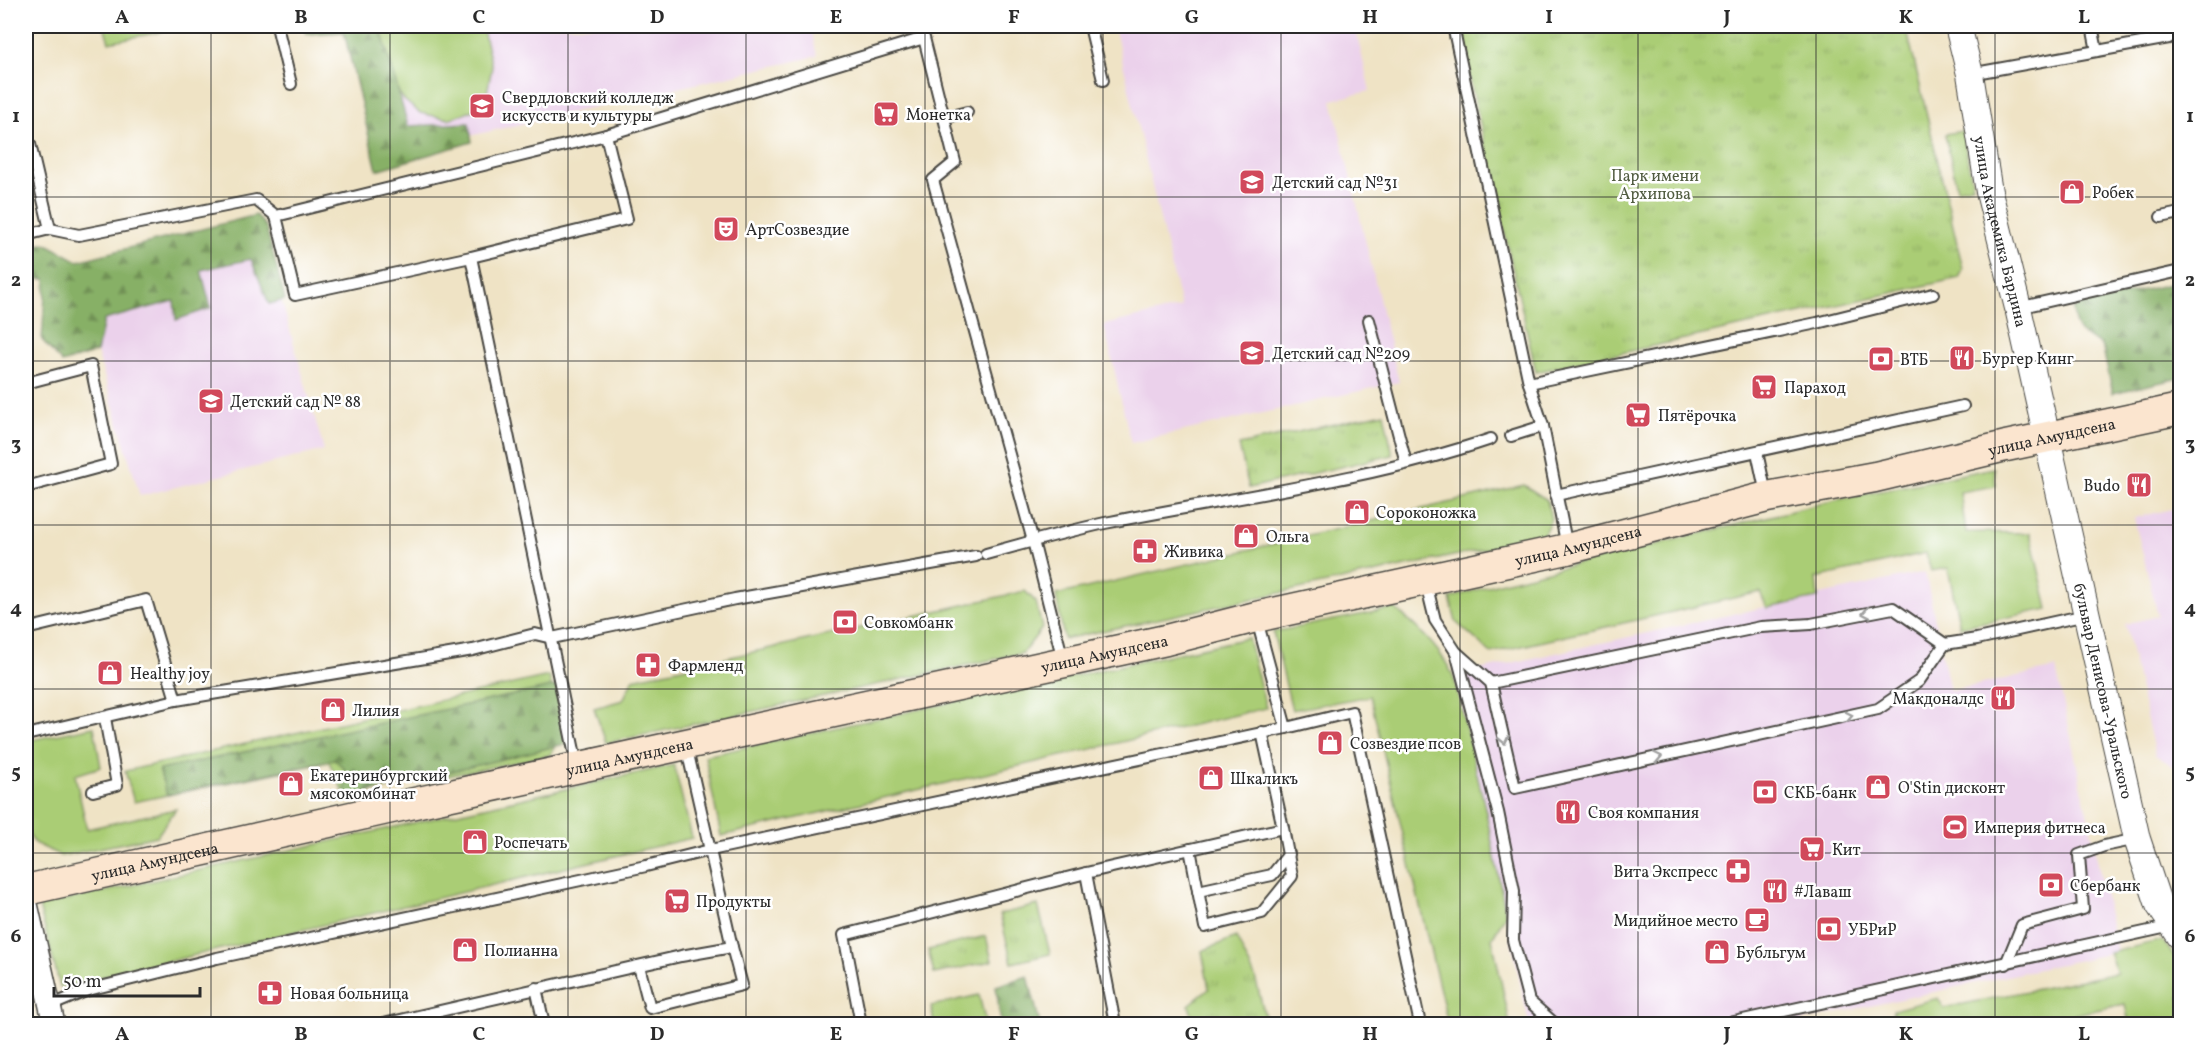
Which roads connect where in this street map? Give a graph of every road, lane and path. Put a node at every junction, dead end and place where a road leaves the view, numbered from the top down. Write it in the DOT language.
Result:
graph roads {
  1 [pos="277,26"];
  2 [pos="1090,26"];
  3 [pos="1453,26"];
  4 [pos="1958,26"];
  5 [pos="2092,26"];
  6 [pos="2169,38"];
  7 [pos="2097,51"];
  8 [pos="1970,74"];
  9 [pos="1103,80"];
  10 [pos="291,84"];
  11 [pos="967,112"];
  12 [pos="944,118"];
  13 [pos="606,135"];
  14 [pos="26,145"];
  15 [pos="2181,213"];
  16 [pos="276,216"];
  17 [pos="2161,217"];
  18 [pos="50,229"];
  19 [pos="26,235"];
  20 [pos="471,256"];
  21 [pos="2181,271"];
  22 [pos="1933,294"];
  23 [pos="2018,308"];
  24 [pos="1369,320"];
  25 [pos="26,383"];
  26 [pos="1529,383"];
  27 [pos="1963,406"];
  28 [pos="2181,409"];
  29 [pos="1543,426"];
  30 [pos="1511,436"];
  31 [pos="2047,437"];
  32 [pos="1491,439"];
  33 [pos="1757,452"];
  34 [pos="1406,463"];
  35 [pos="26,487"];
  36 [pos="1556,495"];
  37 [pos="1767,497"];
  38 [pos="1033,540"];
  39 [pos="1567,549"];
  40 [pos="1426,581"];
  41 [pos="2086,615"];
  42 [pos="1256,617"];
  43 [pos="26,629"];
  44 [pos="552,638"];
  45 [pos="1945,644"];
  46 [pos="1456,652"];
  47 [pos="1063,661"];
  48 [pos="1491,683"];
  49 [pos="176,700"];
  50 [pos="105,718"];
  51 [pos="1286,728"];
  52 [pos="1262,732"];
  53 [pos="26,735"];
  54 [pos="686,744"];
  55 [pos="578,768"];
  56 [pos="93,791"];
  57 [pos="1283,828"];
  58 [pos="2137,839"];
  59 [pos="1190,849"];
  60 [pos="710,850"];
  61 [pos="1289,854"];
  62 [pos="1086,873"];
  63 [pos="26,890"];
  64 [pos="1198,891"];
  65 [pos="26,900"];
  66 [pos="2176,931"];
  67 [pos="732,947"];
  68 [pos="2006,964"];
  69 [pos="639,966"];
  70 [pos="536,988"];
  71 [pos="52,1015"];
  72 [pos="1775,1019"];
  73 [pos="383,1024"];
  74 [pos="544,1024"];
  75 [pos="861,1024"];
  76 [pos="1115,1024"];
  77 [pos="1420,1024"];
  78 [pos="1555,1024"];
  79 [pos="1725,1024"];
  1 -- 10 [label="lane"];
  2 -- 9 [label="lane"];
  3 -- 26 [label="lane"];
  4 -- 8 [label="street, улица Академика Бардина"];
  5 -- 7 [label="lane"];
  6 -- 7 [label="lane"];
  7 -- 8 [label="lane"];
  8 -- 23 [label="street, улица Академика Бардина"];
  11 -- 12 [label="lane"];
  12 -- 13 [label="lane"];
  12 -- 38 [label="lane"];
  13 -- 16 [label="lane"];
  13 -- 20 [label="lane"];
  14 -- 18 [label="lane"];
  15 -- 17 [label="lane"];
  16 -- 18 [label="lane"];
  16 -- 20 [label="lane"];
  18 -- 19 [label="lane"];
  20 -- 44 [label="lane"];
  21 -- 23 [label="lane"];
  22 -- 26 [label="lane"];
  23 -- 31 [label="street, улица Академика Бардина"];
  24 -- 34 [label="lane"];
  25 -- 35 [label="lane"];
  26 -- 29 [label="lane"];
  27 -- 33 [label="lane"];
  28 -- 31 [label="main road, улица Амундсена"];
  29 -- 30 [label="lane"];
  29 -- 36 [label="lane"];
  31 -- 37 [label="main road, улица Амундсена"];
  31 -- 41 [label="street, бульвар Денисова-Уральского"];
  32 -- 34 [label="lane"];
  33 -- 36 [label="lane"];
  33 -- 37 [label="lane"];
  34 -- 38 [label="lane"];
  36 -- 39 [label="lane"];
  37 -- 39 [label="main road, улица Амундсена"];
  38 -- 44 [label="lane"];
  38 -- 47 [label="lane"];
  39 -- 40 [label="main road, улица Амундсена"];
  40 -- 42 [label="main road, улица Амундсена"];
  40 -- 46 [label="lane"];
  41 -- 45 [label="lane"];
  41 -- 58 [label="street, бульвар Денисова-Уральского"];
  42 -- 47 [label="main road, улица Амундсена"];
  42 -- 51 [label="lane"];
  43 -- 49 [label="lane"];
  44 -- 49 [label="lane"];
  44 -- 55 [label="lane"];
  45 -- 48 [label="lane, one-way"];
  48 -- 45 [label="lane, one-way"];
  46 -- 48 [label="lane"];
  46 -- 78 [label="lane"];
  47 -- 54 [label="main road, улица Амундсена"];
  49 -- 50 [label="lane"];
  50 -- 53 [label="lane"];
  50 -- 56 [label="lane"];
  51 -- 52 [label="lane"];
  51 -- 77 [label="lane"];
  52 -- 57 [label="lane"];
  52 -- 60 [label="lane"];
  54 -- 55 [label="main road, улица Амундсена"];
  54 -- 60 [label="lane"];
  55 -- 63 [label="main road, улица Амундсена"];
  57 -- 59 [label="lane"];
  57 -- 61 [label="lane"];
  58 -- 66 [label="street, бульвар Денисова-Уральского"];
  58 -- 68 [label="lane"];
  59 -- 62 [label="lane"];
  59 -- 64 [label="lane"];
  60 -- 67 [label="lane"];
  60 -- 71 [label="lane"];
  61 -- 64 [label="lane"];
  61 -- 64 [label="lane"];
  62 -- 75 [label="lane"];
  62 -- 76 [label="lane"];
  65 -- 71 [label="street"];
  66 -- 68 [label="lane"];
  67 -- 69 [label="lane"];
  67 -- 69 [label="lane"];
  68 -- 72 [label="lane"];
  69 -- 70 [label="lane"];
  70 -- 73 [label="lane"];
  70 -- 74 [label="lane"];
  72 -- 79 [label="lane"];
}
